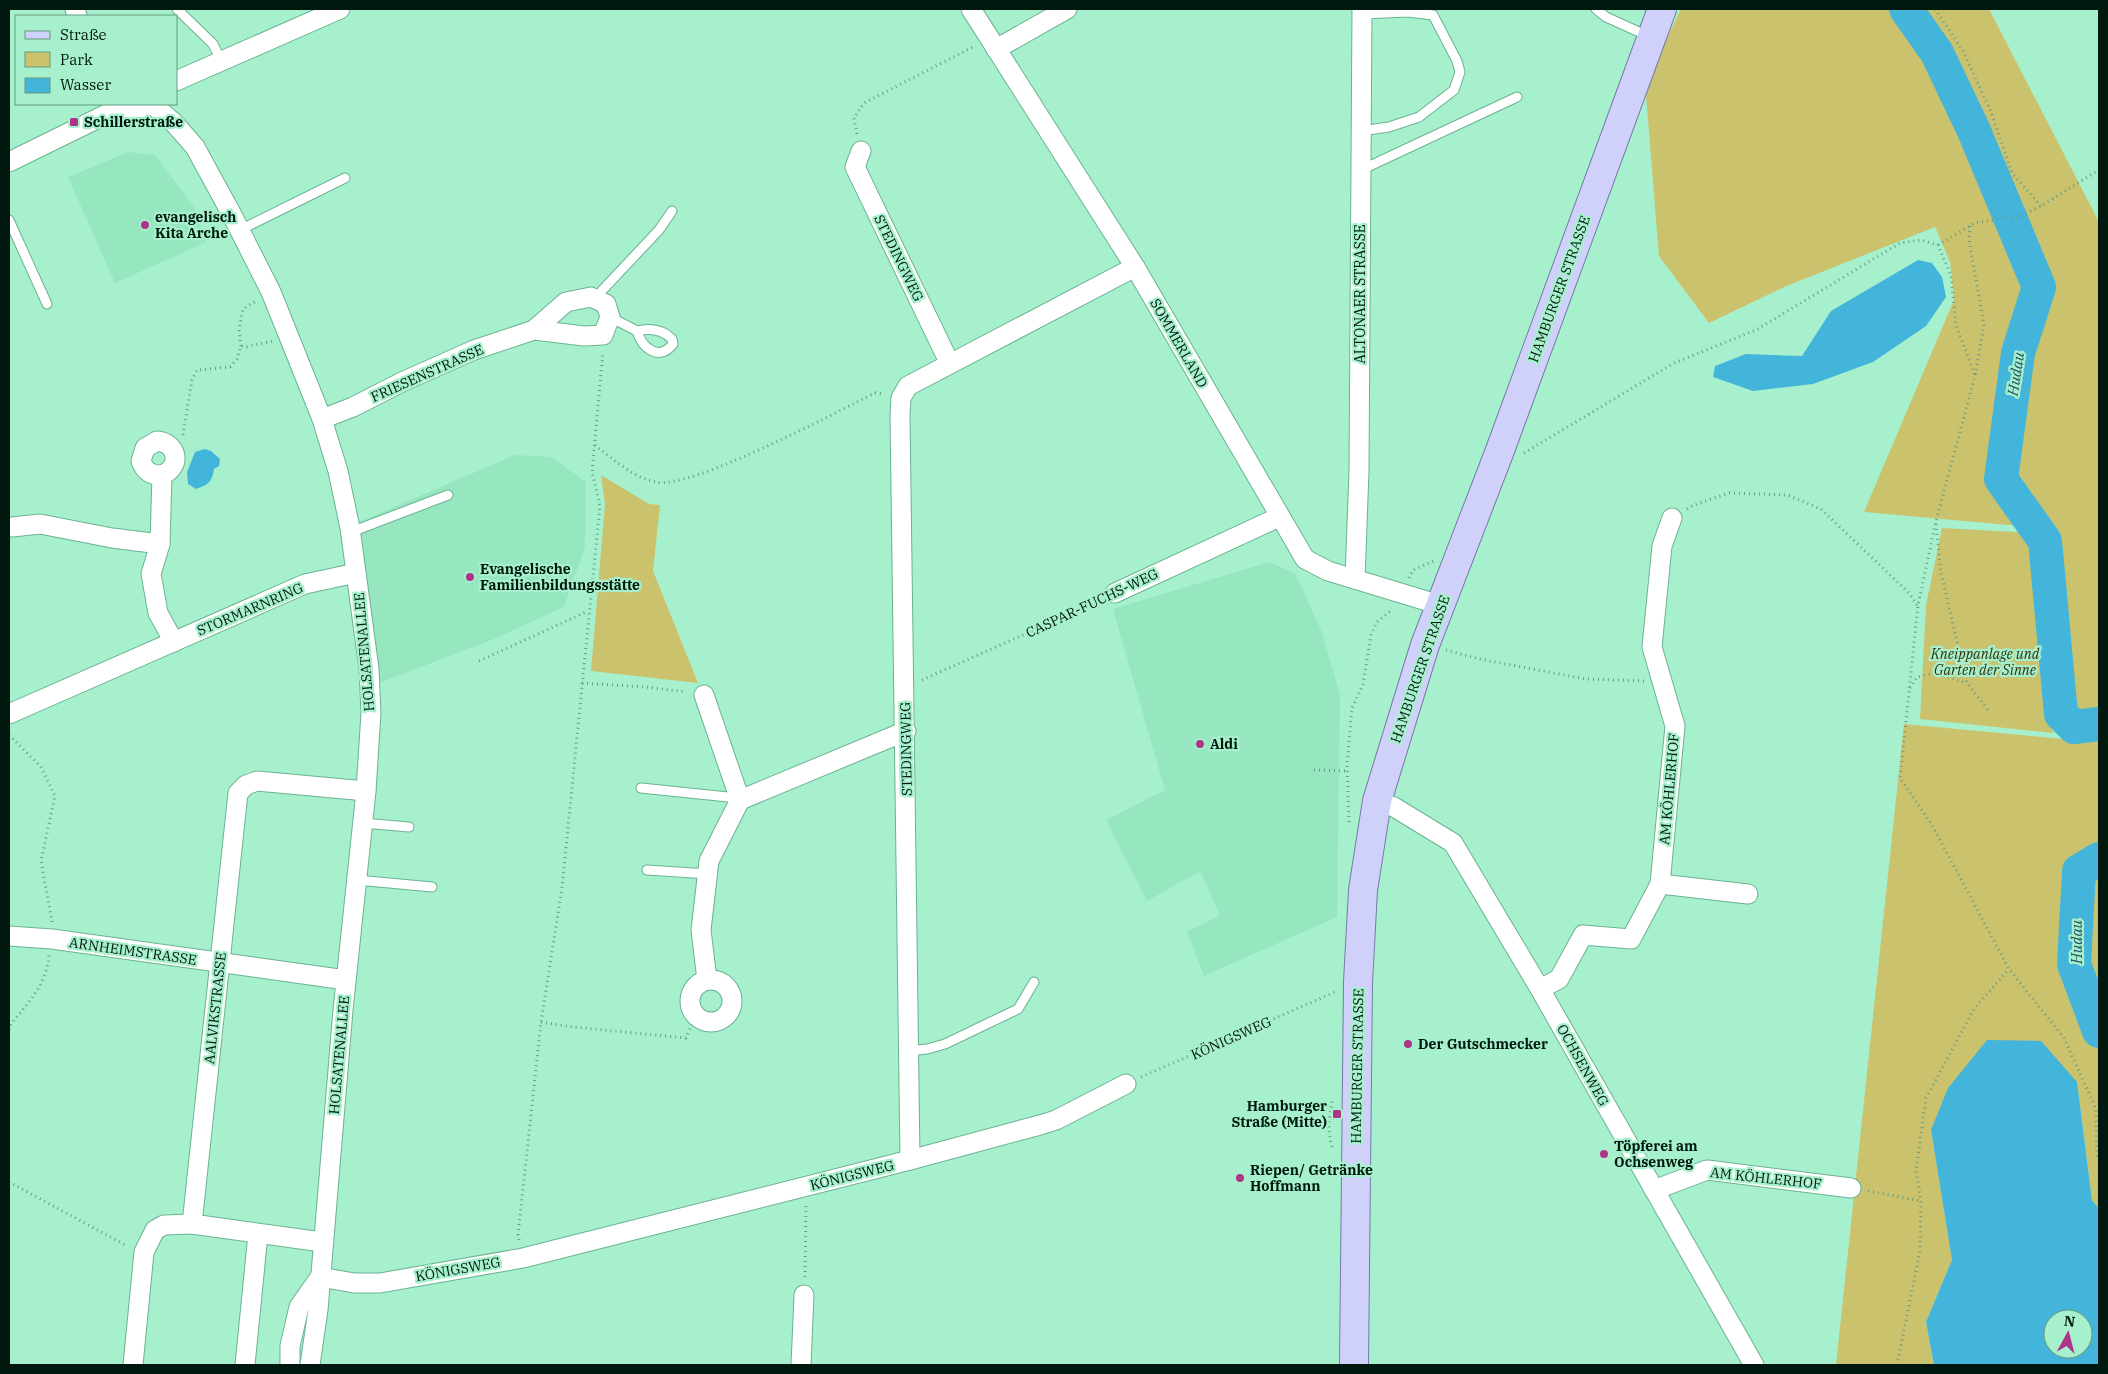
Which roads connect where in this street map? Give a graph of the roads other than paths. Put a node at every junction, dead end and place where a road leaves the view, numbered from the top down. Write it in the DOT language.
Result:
graph roads {
  1 [pos="177,9"];
  2 [pos="971,9"];
  3 [pos="1067,9"];
  4 [pos="1596,9"];
  5 [pos="1662,9"];
  6 [pos="330,11"];
  7 [pos="1362,11"];
  8 [pos="1608,13"];
  9 [pos="1652,38"];
  10 [pos="993,44"];
  11 [pos="222,61"];
  12 [pos="178,80"];
  13 [pos="1517,97"];
  14 [pos="149,105"];
  15 [pos="152,105"];
  16 [pos="114,106"];
  17 [pos="1361,131"];
  18 [pos="861,151"];
  19 [pos="9,162"];
  20 [pos="1361,170"];
  21 [pos="345,178"];
  22 [pos="672,211"];
  23 [pos="9,220"];
  24 [pos="240,230"];
  25 [pos="1135,267"];
  26 [pos="595,298"];
  27 [pos="47,304"];
  28 [pos="610,318"];
  29 [pos="534,330"];
  30 [pos="637,331"];
  31 [pos="950,364"];
  32 [pos="322,419"];
  33 [pos="162,475"];
  34 [pos="448,495"];
  35 [pos="1279,516"];
  36 [pos="1672,518"];
  37 [pos="12,527"];
  38 [pos="351,532"];
  39 [pos="160,544"];
  40 [pos="356,573"];
  41 [pos="1355,579"];
  42 [pos="1115,593"];
  43 [pos="1440,605"];
  44 [pos="174,642"];
  45 [pos="704,695"];
  46 [pos="9,714"];
  47 [pos="906,731"];
  48 [pos="641,788"];
  49 [pos="366,791"];
  50 [pos="740,800"];
  51 [pos="1377,801"];
  52 [pos="363,824"];
  53 [pos="409,827"];
  54 [pos="647,870"];
  55 [pos="708,874"];
  56 [pos="357,880"];
  57 [pos="1660,884"];
  58 [pos="432,887"];
  59 [pos="1748,894"];
  60 [pos="9,936"];
  61 [pos="220,963"];
  62 [pos="346,980"];
  63 [pos="707,980"];
  64 [pos="1034,982"];
  65 [pos="1540,990"];
  66 [pos="909,1051"];
  67 [pos="1126,1084"];
  68 [pos="910,1160"];
  69 [pos="1851,1188"];
  70 [pos="1654,1190"];
  71 [pos="192,1224"];
  72 [pos="258,1234"];
  73 [pos="322,1242"];
  74 [pos="320,1277"];
  75 [pos="804,1295"];
  76 [pos="133,1365"];
  77 [pos="245,1365"];
  78 [pos="290,1365"];
  79 [pos="310,1365"];
  80 [pos="801,1365"];
  81 [pos="1354,1365"];
  82 [pos="1754,1365"];
  1 -- 11 [label="lane"];
  2 -- 10 [label="street, SOMMERLAND"];
  3 -- 10 [label="street"];
  4 -- 8 [label="lane"];
  5 -- 9 [label="main road, HAMBURGER STRASSE"];
  6 -- 11 [label="street"];
  7 -- 17 [label="street, ALTONAER STRASSE"];
  7 -- 17 [label="lane"];
  8 -- 9 [label="lane"];
  9 -- 43 [label="main road, HAMBURGER STRASSE"];
  10 -- 25 [label="street, SOMMERLAND"];
  11 -- 12 [label="street"];
  13 -- 20 [label="lane"];
  14 -- 16 [label="street"];
  15 -- 24 [label="street, HOLSATENALLEE"];
  16 -- 19 [label="street"];
  17 -- 20 [label="street, ALTONAER STRASSE"];
  18 -- 31 [label="street, STEDINGWEG"];
  20 -- 41 [label="street, ALTONAER STRASSE"];
  21 -- 24 [label="lane"];
  22 -- 26 [label="lane"];
  23 -- 27 [label="lane"];
  24 -- 32 [label="street, HOLSATENALLEE"];
  25 -- 31 [label="street"];
  25 -- 35 [label="street, SOMMERLAND"];
  26 -- 28 [label="street"];
  26 -- 29 [label="street, FRIESENSTRASSE"];
  28 -- 29 [label="street, FRIESENSTRASSE"];
  28 -- 30 [label="lane"];
  29 -- 32 [label="street, FRIESENSTRASSE"];
  31 -- 47 [label="street, STEDINGWEG"];
  32 -- 38 [label="street, HOLSATENALLEE"];
  33 -- 33 [label="street"];
  33 -- 39 [label="street"];
  34 -- 38 [label="lane"];
  35 -- 41 [label="street, SOMMERLAND"];
  35 -- 42 [label="street, CASPAR-FUCHS-WEG"];
  36 -- 57 [label="street, AM KÖHLERHOF"];
  37 -- 39 [label="street"];
  38 -- 40 [label="street, HOLSATENALLEE"];
  39 -- 44 [label="street"];
  40 -- 44 [label="street, STORMARNRING"];
  40 -- 49 [label="street, HOLSATENALLEE"];
  41 -- 43 [label="street, SOMMERLAND"];
  43 -- 51 [label="main road, HAMBURGER STRASSE"];
  44 -- 46 [label="street, STORMARNRING"];
  45 -- 50 [label="street"];
  47 -- 50 [label="street"];
  47 -- 66 [label="street, STEDINGWEG"];
  48 -- 50 [label="lane"];
  49 -- 52 [label="street, HOLSATENALLEE"];
  49 -- 61 [label="street, AALVIKSTRASSE"];
  50 -- 55 [label="street"];
  51 -- 65 [label="street, OCHSENWEG"];
  51 -- 81 [label="main road, HAMBURGER STRASSE"];
  52 -- 53 [label="lane"];
  52 -- 56 [label="street, HOLSATENALLEE"];
  54 -- 55 [label="lane"];
  55 -- 63 [label="street"];
  56 -- 58 [label="lane"];
  56 -- 62 [label="street, HOLSATENALLEE"];
  57 -- 59 [label="street"];
  57 -- 65 [label="street, AM KÖHLERHOF"];
  60 -- 61 [label="street, ARNHEIMSTRASSE"];
  61 -- 62 [label="street, ARNHEIMSTRASSE"];
  61 -- 71 [label="street, AALVIKSTRASSE"];
  62 -- 73 [label="street, HOLSATENALLEE"];
  63 -- 63 [label="street"];
  64 -- 66 [label="lane"];
  65 -- 70 [label="street, OCHSENWEG"];
  66 -- 68 [label="street, STEDINGWEG"];
  67 -- 68 [label="street, KÖNIGSWEG"];
  68 -- 74 [label="street, KÖNIGSWEG"];
  69 -- 70 [label="street, AM KÖHLERHOF"];
  70 -- 82 [label="street, OCHSENWEG"];
  71 -- 72 [label="street"];
  71 -- 76 [label="street"];
  72 -- 73 [label="street"];
  72 -- 77 [label="street"];
  73 -- 74 [label="street, HOLSATENALLEE"];
  74 -- 78 [label="street"];
  74 -- 79 [label="street, HOLSATENALLEE"];
  75 -- 80 [label="street"];
}
